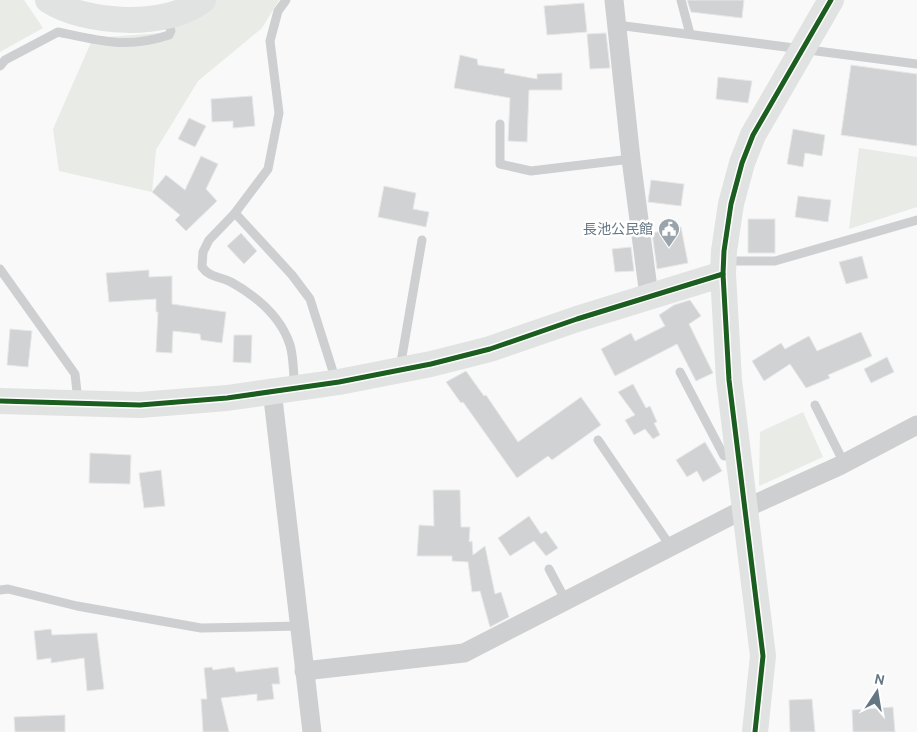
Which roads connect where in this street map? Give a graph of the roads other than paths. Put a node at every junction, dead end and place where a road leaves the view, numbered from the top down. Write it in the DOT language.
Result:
graph roads {
  1 [pos="48,0"];
  2 [pos="286,0"];
  3 [pos="614,0"];
  4 [pos="682,0"];
  5 [pos="831,0"];
  6 [pos="181,8"];
  7 [pos="617,25"];
  8 [pos="690,34"];
  9 [pos="803,48"];
  10 [pos="917,64"];
  11 [pos="0,66"];
  12 [pos="500,124"];
  13 [pos="630,159"];
  14 [pos="235,213"];
  15 [pos="917,220"];
  16 [pos="422,240"];
  17 [pos="0,268"];
  18 [pos="723,268"];
  19 [pos="648,296"];
  20 [pos="399,370"];
  21 [pos="680,372"];
  22 [pos="336,382"];
  23 [pos="284,389"];
  24 [pos="0,401"];
  25 [pos="78,404"];
  26 [pos="815,405"];
  27 [pos="917,424"];
  28 [pos="598,440"];
  29 [pos="739,455"];
  30 [pos="844,463"];
  31 [pos="746,508"];
  32 [pos="671,547"];
  33 [pos="549,569"];
  34 [pos="0,590"];
  35 [pos="566,601"];
  36 [pos="300,626"];
  37 [pos="304,672"];
  38 [pos="312,732"];
  39 [pos="755,732"];
  1 -- 6 [label="street"];
  2 -- 14 [label="lane"];
  3 -- 7 [label="street"];
  4 -- 8 [label="lane"];
  5 -- 9 [label="street"];
  6 -- 11 [label="lane"];
  7 -- 8 [label="lane"];
  7 -- 13 [label="street"];
  8 -- 9 [label="lane"];
  9 -- 10 [label="lane"];
  9 -- 18 [label="street"];
  12 -- 13 [label="lane"];
  13 -- 19 [label="street"];
  14 -- 22 [label="lane"];
  14 -- 23 [label="lane"];
  15 -- 18 [label="lane"];
  16 -- 20 [label="lane"];
  17 -- 25 [label="lane"];
  18 -- 19 [label="street"];
  18 -- 29 [label="street"];
  19 -- 20 [label="street"];
  20 -- 22 [label="street"];
  21 -- 29 [label="lane"];
  22 -- 23 [label="street"];
  23 -- 25 [label="street"];
  23 -- 36 [label="street"];
  24 -- 25 [label="street"];
  26 -- 30 [label="lane"];
  27 -- 30 [label="street"];
  28 -- 32 [label="lane"];
  29 -- 31 [label="street"];
  30 -- 31 [label="street"];
  31 -- 32 [label="street"];
  31 -- 39 [label="street"];
  32 -- 35 [label="street"];
  33 -- 35 [label="lane"];
  34 -- 36 [label="lane"];
  35 -- 37 [label="street"];
  36 -- 37 [label="street"];
  37 -- 38 [label="street"];
}
